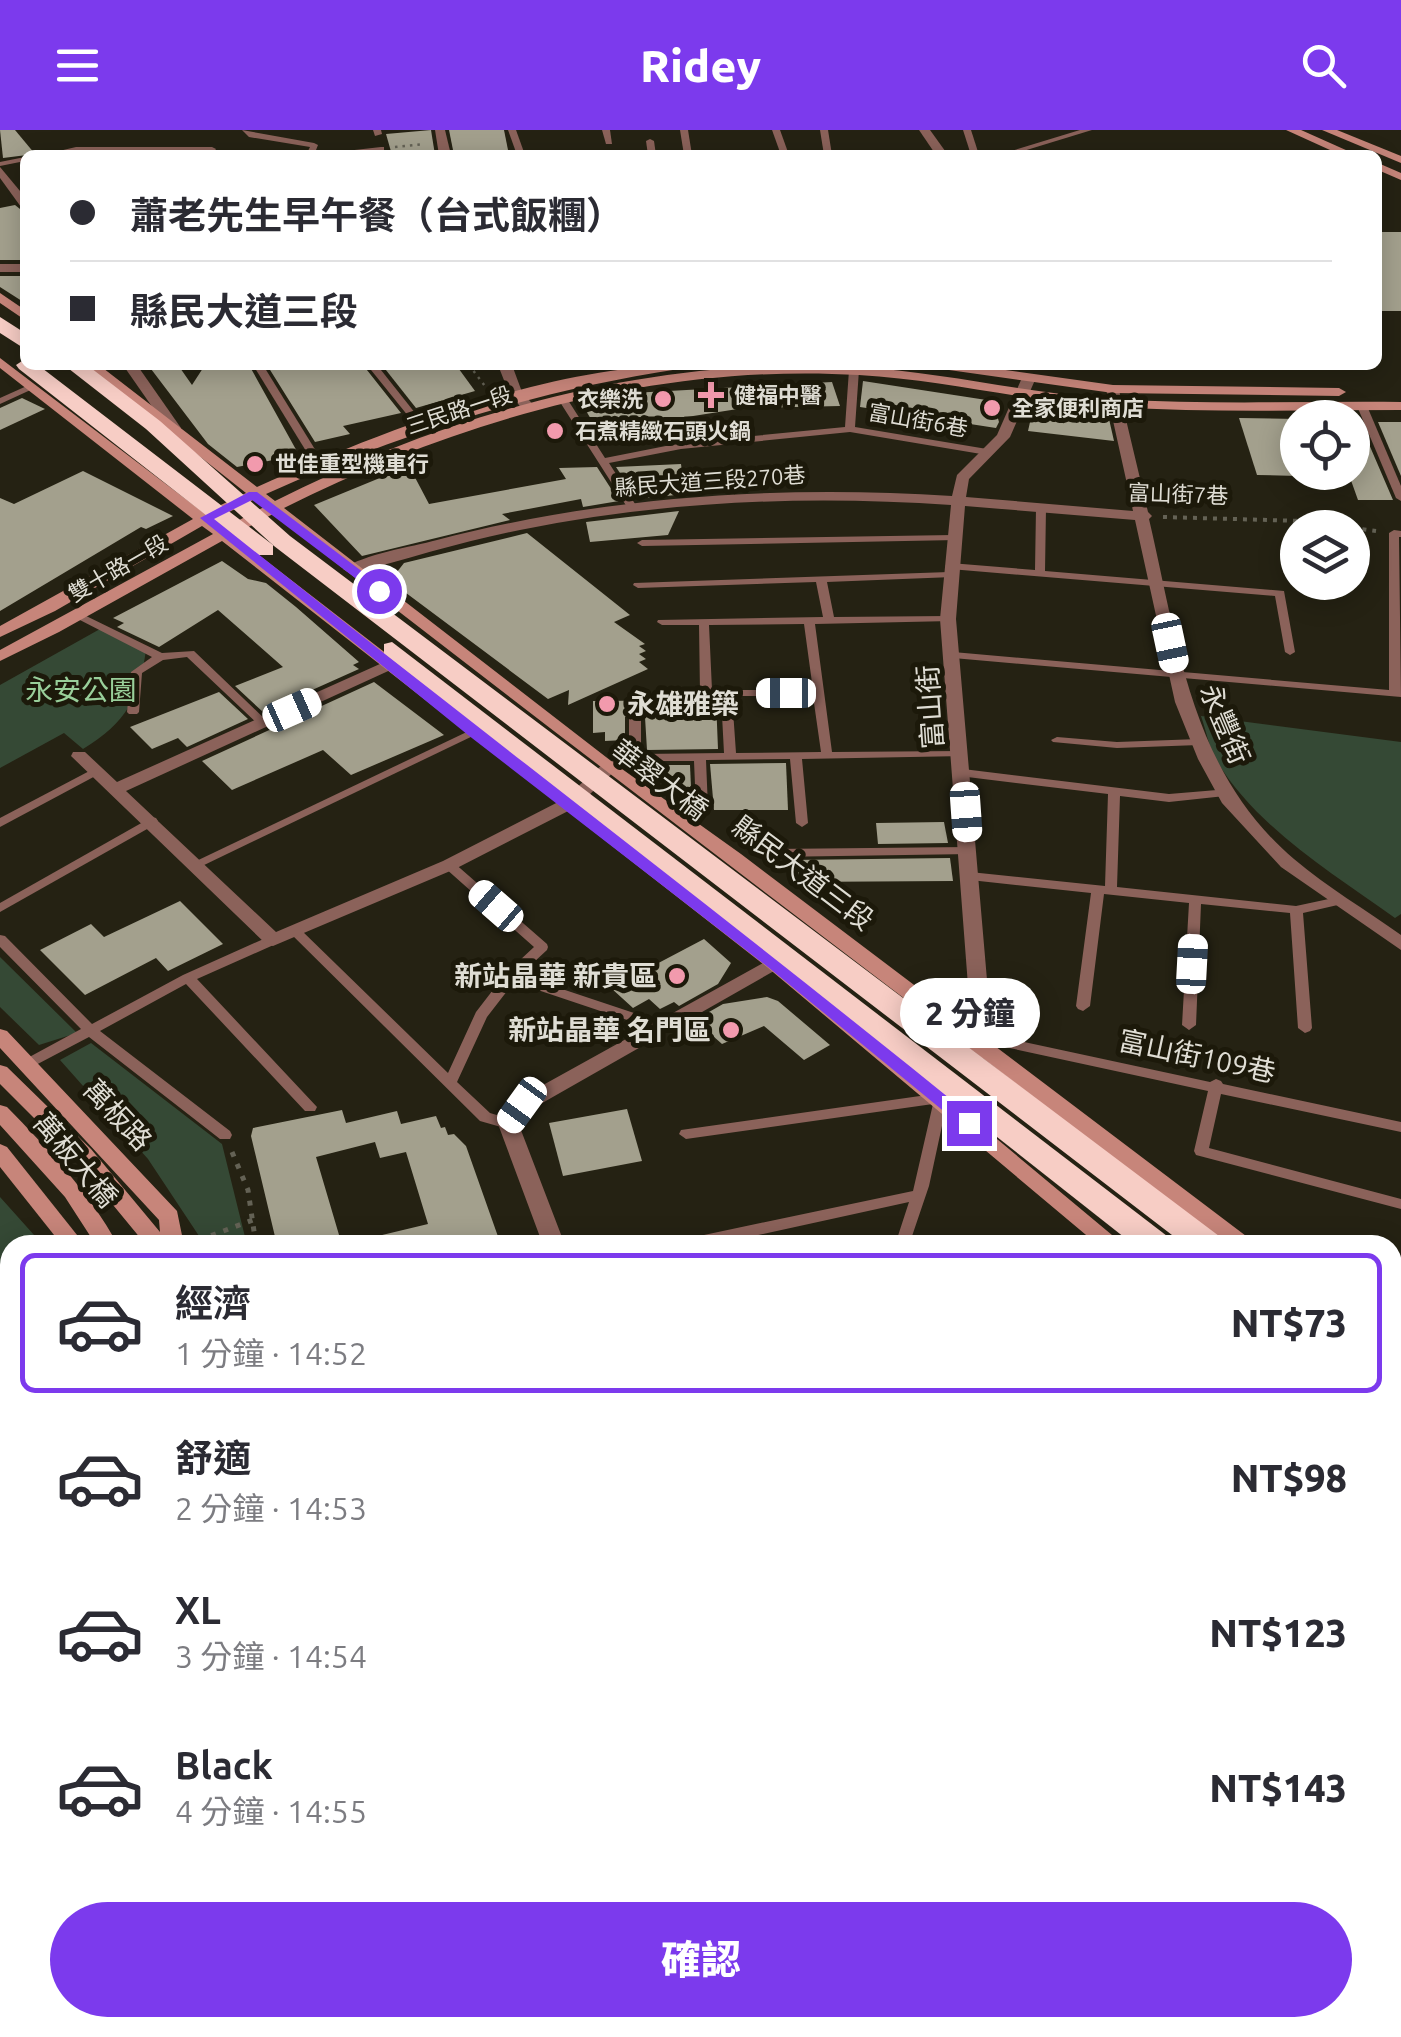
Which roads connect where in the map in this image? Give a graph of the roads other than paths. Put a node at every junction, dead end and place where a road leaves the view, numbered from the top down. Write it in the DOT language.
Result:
graph roads {
  1 [pos="246,130"];
  2 [pos="606,130"];
  3 [pos="1088,130"];
  4 [pos="1291,130"];
  5 [pos="1327,130"];
  6 [pos="650,141"];
  7 [pos="608,142"];
  8 [pos="382,149"];
  9 [pos="153,150"];
  10 [pos="211,150"];
  11 [pos="312,150"];
  12 [pos="373,150"];
  13 [pos="651,150"];
  14 [pos="1019,150"];
  15 [pos="1339,150"];
  16 [pos="1376,150"];
  17 [pos="0,167"];
  18 [pos="20,197"];
  19 [pos="0,297"];
  20 [pos="18,316"];
  21 [pos="0,324"];
  22 [pos="0,345"];
  23 [pos="20,364"];
  24 [pos="60,370"];
  25 [pos="81,370"];
  26 [pos="97,370"];
  27 [pos="133,370"];
  28 [pos="261,370"];
  29 [pos="376,370"];
  30 [pos="507,370"];
  31 [pos="651,370"];
  32 [pos="741,370"];
  33 [pos="854,370"];
  34 [pos="962,370"];
  35 [pos="28,372"];
  36 [pos="1025,386"];
  37 [pos="1401,392"];
  38 [pos="516,394"];
  39 [pos="1115,396"];
  40 [pos="563,399"];
  41 [pos="0,401"];
  42 [pos="1280,403"];
  43 [pos="1370,406"];
  44 [pos="1401,406"];
  45 [pos="529,408"];
  46 [pos="420,424"];
  47 [pos="1370,425"];
  48 [pos="174,428"];
  49 [pos="850,429"];
  50 [pos="987,452"];
  51 [pos="604,461"];
  52 [pos="319,464"];
  53 [pos="246,498"];
  54 [pos="1401,498"];
  55 [pos="960,502"];
  56 [pos="632,507"];
  57 [pos="1041,508"];
  58 [pos="264,512"];
  59 [pos="1145,516"];
  60 [pos="206,518"];
  61 [pos="224,533"];
  62 [pos="1398,534"];
  63 [pos="952,538"];
  64 [pos="642,543"];
  65 [pos="350,569"];
  66 [pos="950,571"];
  67 [pos="1040,574"];
  68 [pos="279,579"];
  69 [pos="822,580"];
  70 [pos="1158,583"];
  71 [pos="638,585"];
  72 [pos="1399,598"];
  73 [pos="80,616"];
  74 [pos="948,619"];
  75 [pos="809,620"];
  76 [pos="829,620"];
  77 [pos="662,622"];
  78 [pos="704,622"];
  79 [pos="0,632"];
  80 [pos="1290,652"];
  81 [pos="190,653"];
  82 [pos="954,655"];
  83 [pos="0,656"];
  84 [pos="160,657"];
  85 [pos="391,664"];
  86 [pos="1177,673"];
  87 [pos="817,692"];
  88 [pos="726,693"];
  89 [pos="1398,693"];
  90 [pos="132,712"];
  91 [pos="635,717"];
  92 [pos="263,723"];
  93 [pos="473,732"];
  94 [pos="1057,740"];
  95 [pos="1199,742"];
  96 [pos="961,754"];
  97 [pos="80,756"];
  98 [pos="796,756"];
  99 [pos="826,756"];
  100 [pos="700,757"];
  101 [pos="730,757"];
  102 [pos="634,758"];
  103 [pos="609,768"];
  104 [pos="97,771"];
  105 [pos="963,773"];
  106 [pos="118,788"];
  107 [pos="1114,792"];
  108 [pos="1225,792"];
  109 [pos="570,803"];
  110 [pos="702,808"];
  111 [pos="152,822"];
  112 [pos="0,823"];
  113 [pos="802,823"];
  114 [pos="968,851"];
  115 [pos="772,853"];
  116 [pos="196,864"];
  117 [pos="449,865"];
  118 [pos="970,876"];
  119 [pos="1105,891"];
  120 [pos="1338,901"];
  121 [pos="1195,902"];
  122 [pos="0,908"];
  123 [pos="1296,910"];
  124 [pos="295,932"];
  125 [pos="0,939"];
  126 [pos="273,940"];
  127 [pos="1401,944"];
  128 [pos="774,963"];
  129 [pos="510,976"];
  130 [pos="188,978"];
  131 [pos="1083,1006"];
  132 [pos="1189,1025"];
  133 [pos="662,1027"];
  134 [pos="1305,1028"];
  135 [pos="91,1032"];
  136 [pos="0,1036"];
  137 [pos="981,1042"];
  138 [pos="27,1064"];
  139 [pos="0,1072"];
  140 [pos="450,1084"];
  141 [pos="1216,1084"];
  142 [pos="940,1098"];
  143 [pos="310,1107"];
  144 [pos="0,1112"];
  145 [pos="508,1124"];
  146 [pos="1401,1127"];
  147 [pos="686,1134"];
  148 [pos="225,1135"];
  149 [pos="0,1152"];
  150 [pos="918,1195"];
  151 [pos="1401,1204"];
  152 [pos="66,1235"];
  153 [pos="101,1235"];
  154 [pos="151,1235"];
  155 [pos="172,1235"];
  156 [pos="550,1235"];
  157 [pos="728,1235"];
  158 [pos="905,1235"];
  159 [pos="1101,1235"];
  160 [pos="1143,1235"];
  161 [pos="1195,1235"];
  162 [pos="1229,1235"];
  1 -- 11 [label="lane"];
  2 -- 7 [label="lane"];
  3 -- 14 [label="lane"];
  4 -- 15 [label="street"];
  5 -- 16 [label="street"];
  6 -- 13 [label="lane"];
  8 -- 12 [label="lane"];
  9 -- 10 [label="lane"];
  17 -- 18 [label="street"];
  19 -- 20 [label="street"];
  20 -- 21 [label="street"];
  22 -- 23 [label="highway"];
  24 -- 60 [label="highway"];
  25 -- 161 [label="highway, 華翠大橋"];
  26 -- 48 [label="street, 縣民大道三段"];
  27 -- 48 [label="street"];
  28 -- 52 [label="lane"];
  29 -- 46 [label="lane"];
  30 -- 38 [label="street"];
  31 -- 38 [label="street, 三民路一段"];
  32 -- 40 [label="street, 三民路一段"];
  33 -- 36 [label="street, 三民路一段"];
  33 -- 49 [label="lane"];
  34 -- 36 [label="street, 三民路一段"];
  35 -- 41 [label="lane"];
  35 -- 60 [label="street"];
  35 -- 160 [label="highway"];
  36 -- 39 [label="street, 三民路一段"];
  36 -- 50 [label="street, 富山街"];
  37 -- 39 [label="street, 三民路一段"];
  38 -- 45 [label="street"];
  38 -- 46 [label="street, 三民路一段"];
  39 -- 42 [label="street, 三民路一段"];
  39 -- 59 [label="street, 永豐街"];
  40 -- 45 [label="street, 三民路一段"];
  40 -- 51 [label="lane"];
  43 -- 44 [label="street, 三民路一段"];
  45 -- 58 [label="street, 三民路一段"];
  46 -- 52 [label="street, 三民路一段"];
  47 -- 54 [label="lane"];
  48 -- 53 [label="street, 縣民大道三段"];
  49 -- 50 [label="lane, 富山街6巷"];
  49 -- 51 [label="lane, 富山街6巷"];
  50 -- 55 [label="street, 富山街"];
  51 -- 56 [label="lane"];
  52 -- 53 [label="street, 三民路一段"];
  53 -- 58 [label="street, 縣民大道三段"];
  53 -- 60 [label="street, 雙十路一段"];
  55 -- 56 [label="street, 縣民大道三段270巷"];
  55 -- 57 [label="street, 富山街7巷"];
  55 -- 63 [label="street, 富山街"];
  56 -- 65 [label="street, 縣民大道三段270巷"];
  57 -- 59 [label="street, 富山街7巷"];
  57 -- 67 [label="lane"];
  58 -- 61 [label="street, 雙十路一段"];
  58 -- 65 [label="street, 縣民大道三段"];
  59 -- 70 [label="street, 永豐街"];
  60 -- 61 [label="street"];
  60 -- 79 [label="street, 雙十路一段"];
  61 -- 68 [label="street"];
  61 -- 73 [label="street, 雙十路一段"];
  62 -- 72 [label="lane"];
  63 -- 64 [label="lane"];
  63 -- 66 [label="street, 富山街"];
  65 -- 68 [label="street"];
  65 -- 103 [label="street, 縣民大道三段"];
  66 -- 67 [label="lane"];
  66 -- 69 [label="lane"];
  66 -- 74 [label="street, 富山街"];
  67 -- 70 [label="lane"];
  68 -- 85 [label="street"];
  69 -- 71 [label="lane"];
  69 -- 76 [label="lane"];
  70 -- 80 [label="lane"];
  70 -- 86 [label="street, 永豐街"];
  72 -- 89 [label="lane"];
  73 -- 83 [label="street, 雙十路一段"];
  73 -- 84 [label="lane"];
  74 -- 76 [label="lane"];
  74 -- 82 [label="street, 富山街"];
  75 -- 76 [label="lane"];
  75 -- 78 [label="lane"];
  75 -- 87 [label="lane"];
  77 -- 78 [label="lane"];
  78 -- 88 [label="lane"];
  81 -- 84 [label="lane"];
  81 -- 92 [label="lane"];
  82 -- 86 [label="lane"];
  82 -- 96 [label="street, 富山街"];
  84 -- 90 [label="lane"];
  85 -- 92 [label="street"];
  85 -- 93 [label="street"];
  86 -- 89 [label="lane"];
  86 -- 95 [label="street, 永豐街"];
  87 -- 88 [label="lane"];
  87 -- 99 [label="lane"];
  88 -- 101 [label="lane"];
  91 -- 102 [label="lane"];
  92 -- 106 [label="street"];
  93 -- 109 [label="street"];
  93 -- 116 [label="lane"];
  94 -- 95 [label="lane"];
  95 -- 108 [label="street, 永豐街"];
  96 -- 99 [label="lane"];
  96 -- 105 [label="street, 富山街"];
  97 -- 104 [label="street"];
  98 -- 99 [label="lane"];
  98 -- 101 [label="lane"];
  98 -- 113 [label="lane"];
  100 -- 101 [label="lane"];
  100 -- 102 [label="lane"];
  100 -- 110 [label="lane"];
  102 -- 103 [label="lane"];
  103 -- 109 [label="street"];
  103 -- 137 [label="street, 縣民大道三段"];
  104 -- 106 [label="street"];
  104 -- 112 [label="lane"];
  105 -- 107 [label="lane"];
  105 -- 114 [label="street, 富山街"];
  106 -- 111 [label="street"];
  107 -- 108 [label="lane"];
  107 -- 119 [label="lane"];
  108 -- 120 [label="street, 永豐街"];
  109 -- 117 [label="street"];
  109 -- 128 [label="street"];
  111 -- 116 [label="street"];
  111 -- 122 [label="lane"];
  114 -- 115 [label="lane"];
  114 -- 118 [label="street, 富山街"];
  116 -- 126 [label="street"];
  117 -- 124 [label="street"];
  117 -- 129 [label="lane"];
  118 -- 119 [label="lane"];
  118 -- 137 [label="street, 富山街"];
  119 -- 121 [label="lane"];
  119 -- 131 [label="lane"];
  120 -- 123 [label="lane"];
  120 -- 127 [label="street, 永豐街"];
  121 -- 123 [label="lane"];
  121 -- 132 [label="lane"];
  123 -- 134 [label="lane"];
  124 -- 126 [label="street"];
  124 -- 140 [label="lane"];
  125 -- 135 [label="lane"];
  126 -- 130 [label="lane"];
  128 -- 133 [label="street"];
  128 -- 142 [label="street"];
  129 -- 133 [label="lane"];
  129 -- 140 [label="lane"];
  130 -- 135 [label="lane"];
  130 -- 143 [label="lane"];
  133 -- 145 [label="street"];
  135 -- 138 [label="lane"];
  135 -- 148 [label="lane"];
  136 -- 138 [label="street, 萬板路"];
  137 -- 141 [label="lane, 富山街109巷"];
  137 -- 142 [label="street"];
  137 -- 162 [label="street, 縣民大道三段"];
  138 -- 155 [label="street, 萬板路"];
  139 -- 154 [label="street, 萬板大橋"];
  140 -- 145 [label="lane"];
  141 -- 146 [label="lane, 富山街109巷"];
  141 -- 151 [label="lane"];
  142 -- 147 [label="lane"];
  142 -- 150 [label="lane"];
  142 -- 159 [label="street"];
  144 -- 153 [label="street, 萬板大橋"];
  145 -- 156 [label="street"];
  149 -- 152 [label="street"];
  150 -- 157 [label="lane"];
  150 -- 158 [label="lane"];
}
